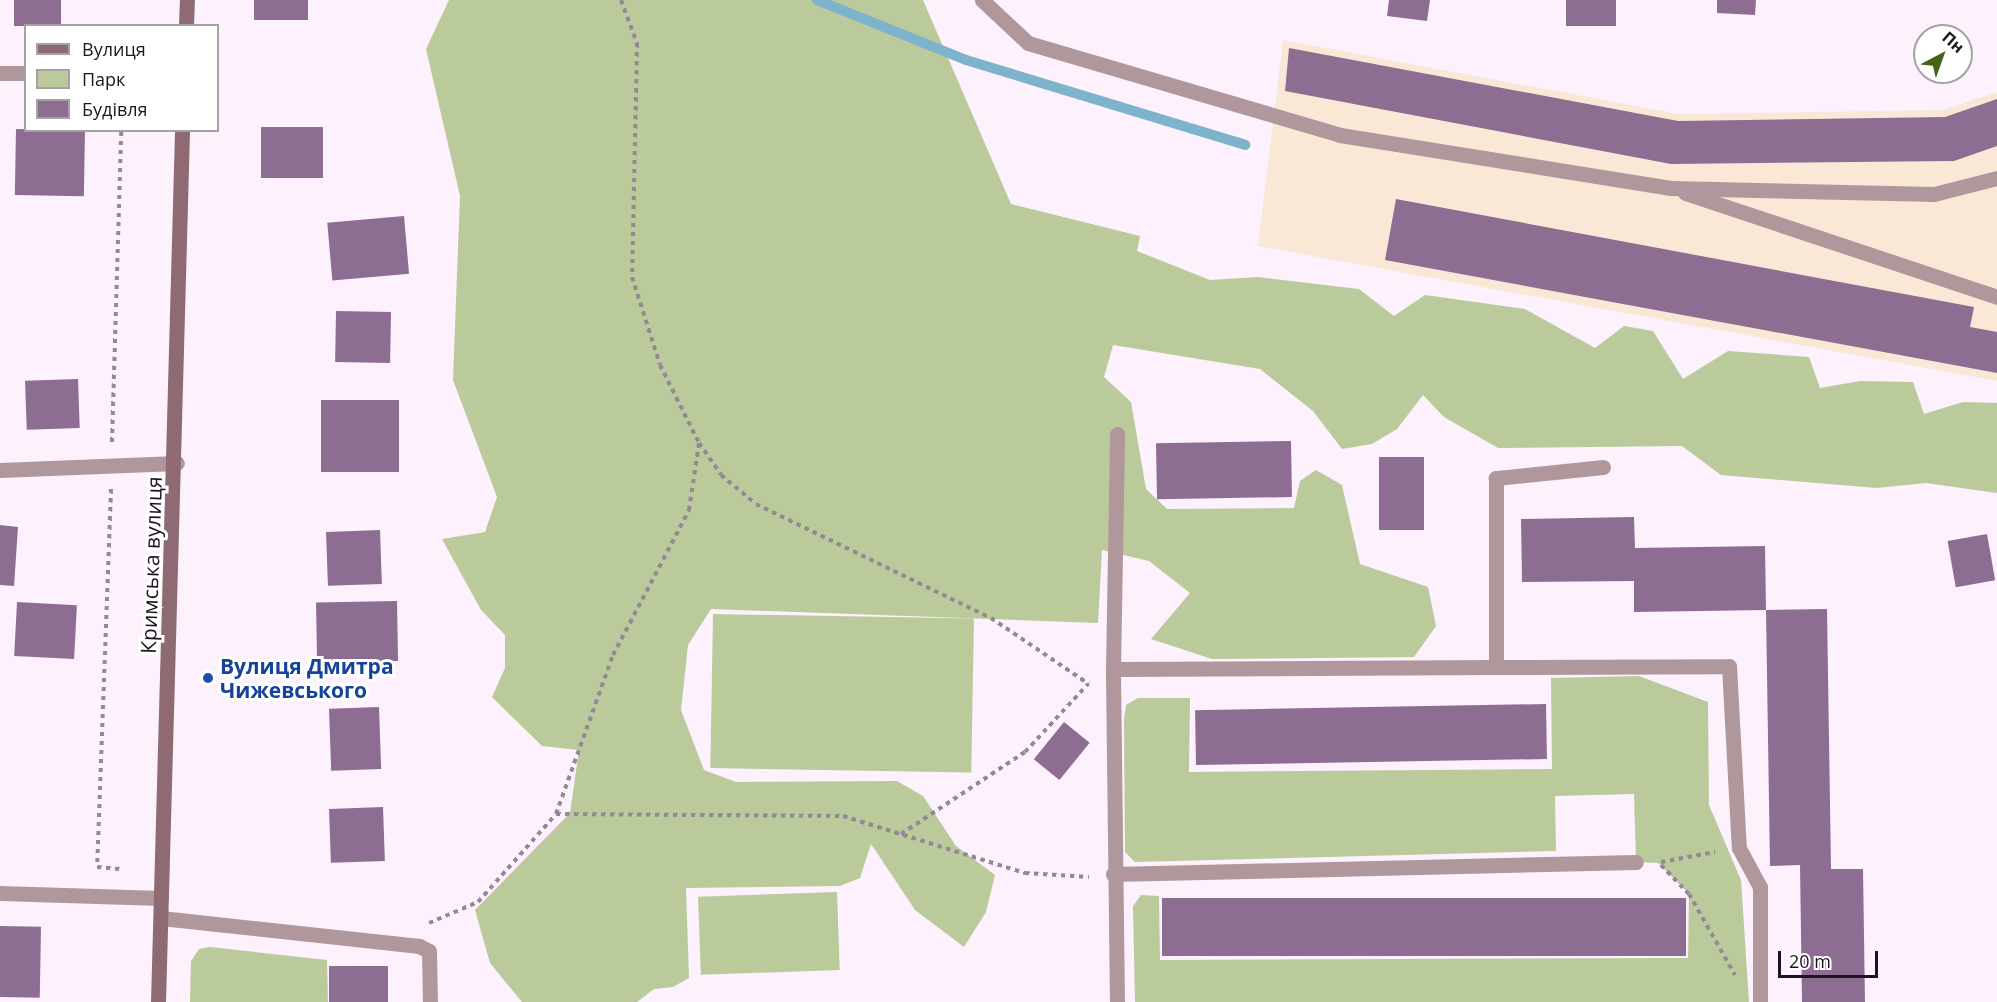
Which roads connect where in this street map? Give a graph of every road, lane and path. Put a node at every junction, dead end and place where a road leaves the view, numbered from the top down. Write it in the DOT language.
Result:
graph roads {
  1 [pos="187,0"];
  2 [pos="621,0"];
  3 [pos="982,0"];
  4 [pos="186,24"];
  5 [pos="0,73"];
  6 [pos="24,73"];
  7 [pos="121,132"];
  8 [pos="182,132"];
  9 [pos="1997,178"];
  10 [pos="1671,188"];
  11 [pos="1997,297"];
  12 [pos="1117,434"];
  13 [pos="699,443"];
  14 [pos="177,463"];
  15 [pos="112,465"];
  16 [pos="1603,467"];
  17 [pos="0,470"];
  18 [pos="1496,667"];
  19 [pos="1113,669"];
  20 [pos="1089,684"];
  21 [pos="1113,700"];
  22 [pos="556,814"];
  23 [pos="901,834"];
  24 [pos="1739,848"];
  25 [pos="1636,862"];
  26 [pos="1658,863"];
  27 [pos="128,870"];
  28 [pos="1113,874"];
  29 [pos="0,893"];
  30 [pos="160,898"];
  31 [pos="161,918"];
  32 [pos="398,945"];
  33 [pos="1739,982"];
  34 [pos="158,1002"];
  35 [pos="430,1002"];
  36 [pos="1117,1002"];
  37 [pos="1760,1002"];
  1 -- 4 [label="street"];
  2 -- 13 [label="path"];
  3 -- 10 [label="street"];
  5 -- 6 [label="street"];
  7 -- 15 [label="path"];
  8 -- 14 [label="street, Кримська вулиця"];
  9 -- 10 [label="street"];
  10 -- 11 [label="street"];
  12 -- 19 [label="street"];
  13 -- 20 [label="path"];
  13 -- 22 [label="path"];
  14 -- 15 [label="street"];
  14 -- 30 [label="street, Кримська вулиця"];
  15 -- 17 [label="street"];
  15 -- 27 [label="path"];
  16 -- 18 [label="street"];
  18 -- 19 [label="street"];
  18 -- 24 [label="street"];
  19 -- 21 [label="street"];
  20 -- 21 [label="path"];
  20 -- 23 [label="path"];
  21 -- 28 [label="street"];
  22 -- 23 [label="path"];
  22 -- 32 [label="path"];
  23 -- 28 [label="path"];
  24 -- 26 [label="path"];
  24 -- 37 [label="street"];
  25 -- 26 [label="path"];
  25 -- 28 [label="street"];
  26 -- 33 [label="path"];
  28 -- 36 [label="street"];
  29 -- 30 [label="street"];
  30 -- 31 [label="street, Кримська вулиця"];
  31 -- 32 [label="street"];
  31 -- 34 [label="street, Кримська вулиця"];
  32 -- 35 [label="street"];
}
